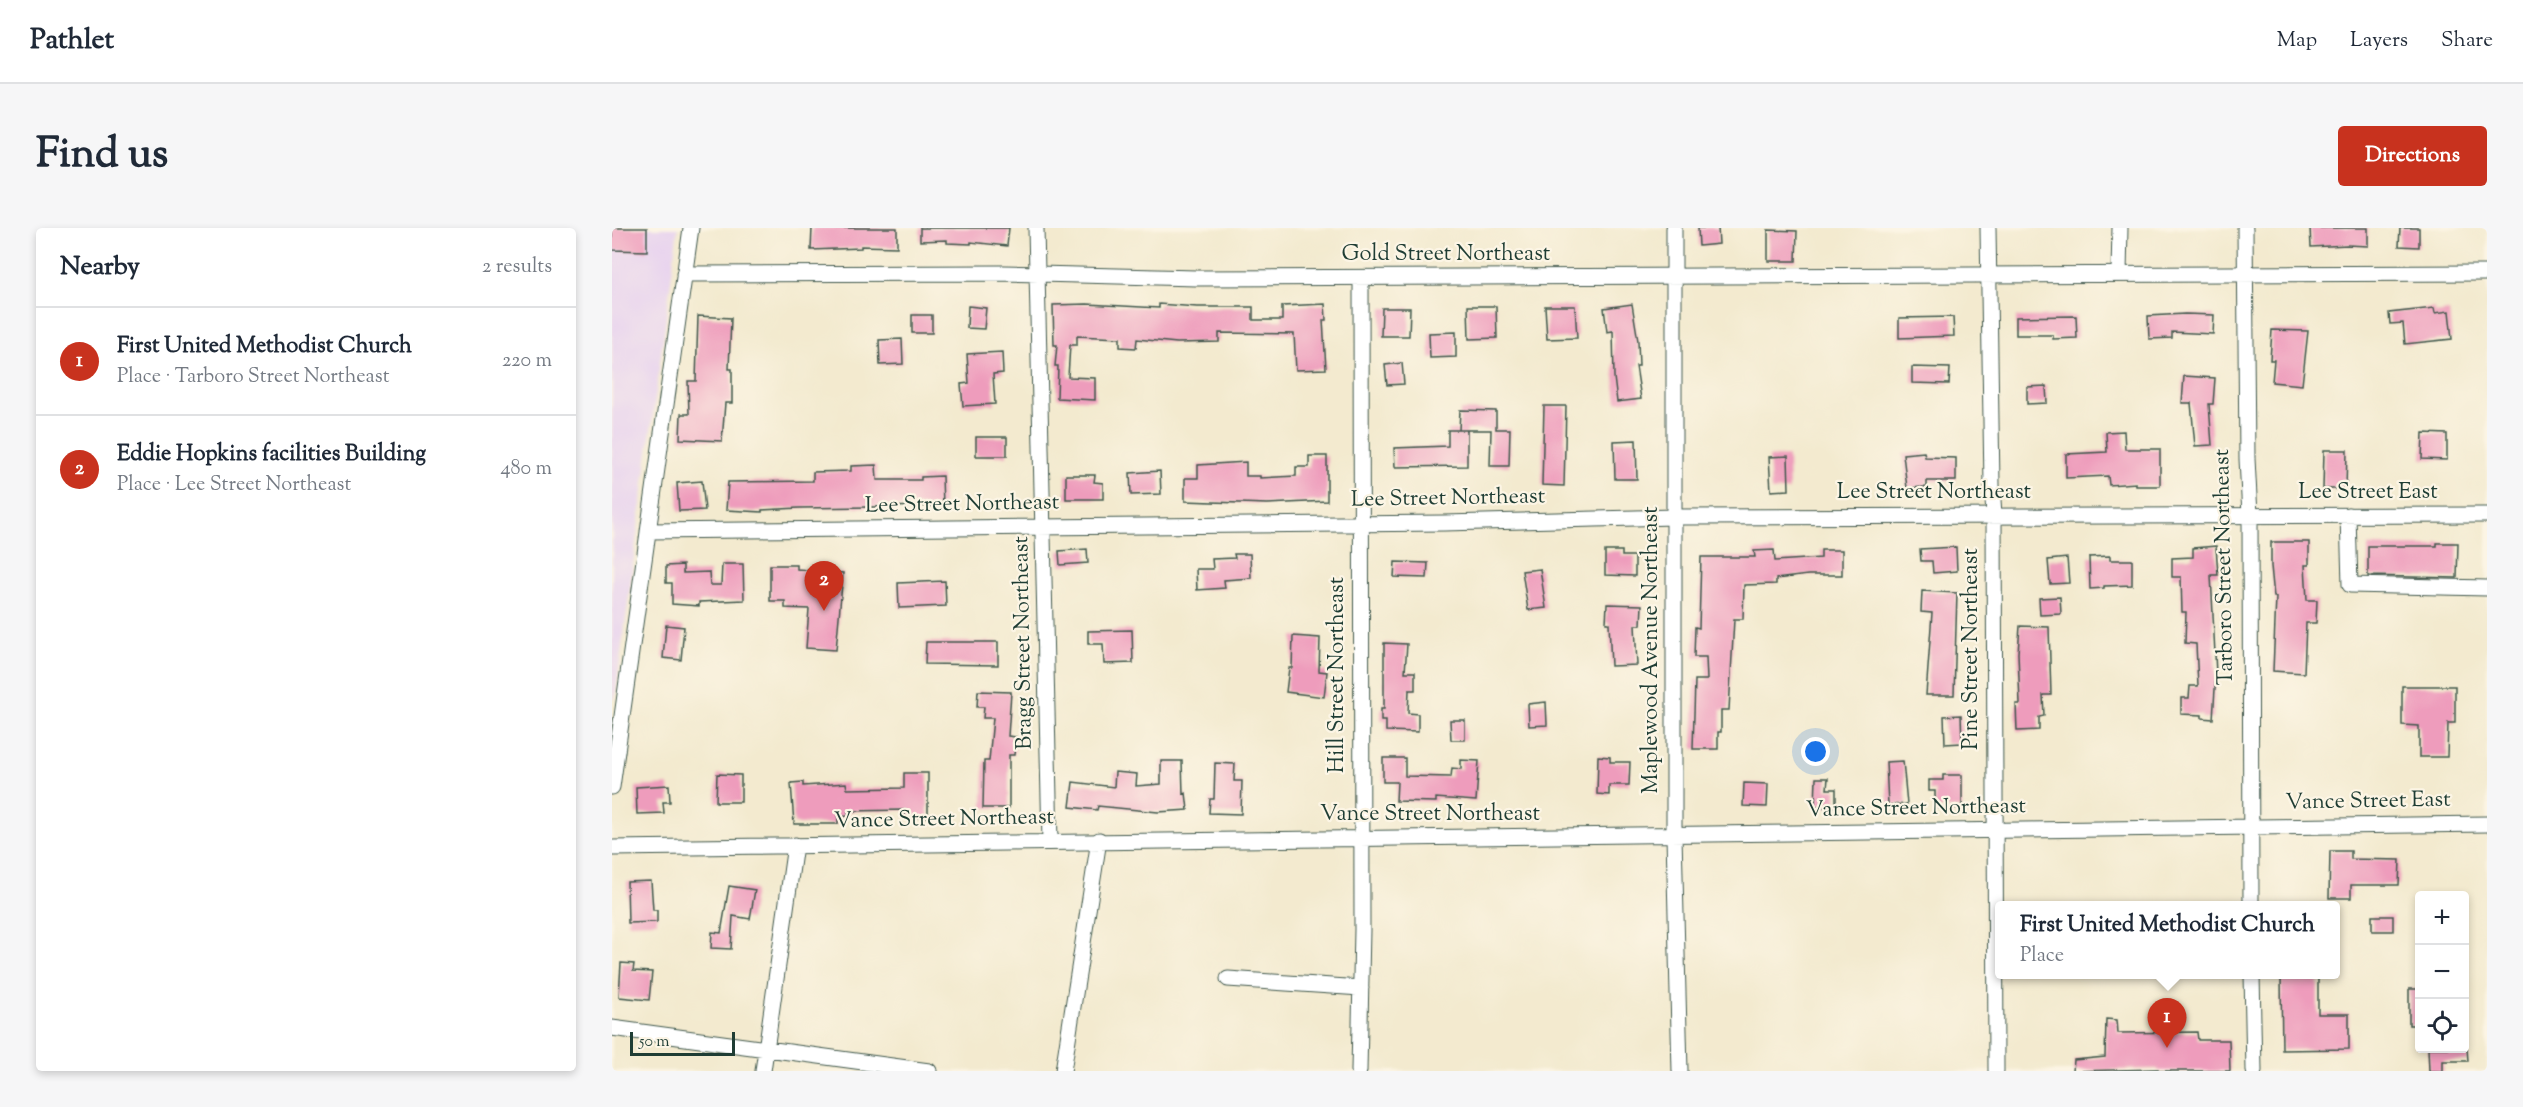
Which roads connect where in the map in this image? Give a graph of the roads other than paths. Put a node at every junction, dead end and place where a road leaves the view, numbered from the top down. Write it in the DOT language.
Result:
graph roads {
  1 [pos="691,228"];
  2 [pos="1036,228"];
  3 [pos="1674,228"];
  4 [pos="1988,228"];
  5 [pos="2120,228"];
  6 [pos="2246,228"];
  7 [pos="1988,273"];
  8 [pos="2119,273"];
  9 [pos="2245,273"];
  10 [pos="2487,273"];
  11 [pos="684,274"];
  12 [pos="1037,275"];
  13 [pos="1674,275"];
  14 [pos="1361,278"];
  15 [pos="1994,515"];
  16 [pos="2250,515"];
  17 [pos="2348,515"];
  18 [pos="2487,515"];
  19 [pos="1674,517"];
  20 [pos="1360,522"];
  21 [pos="1044,526"];
  22 [pos="648,531"];
  23 [pos="2487,588"];
  24 [pos="619,689"];
  25 [pos="612,787"];
  26 [pos="2487,824"];
  27 [pos="2249,826"];
  28 [pos="1995,829"];
  29 [pos="1674,836"];
  30 [pos="1362,837"];
  31 [pos="1099,840"];
  32 [pos="1050,842"];
  33 [pos="795,845"];
  34 [pos="612,848"];
  35 [pos="1995,901"];
  36 [pos="2251,901"];
  37 [pos="1228,979"];
  38 [pos="1996,979"];
  39 [pos="2252,979"];
  40 [pos="1361,988"];
  41 [pos="612,1028"];
  42 [pos="765,1049"];
  43 [pos="762,1071"];
  44 [pos="929,1071"];
  45 [pos="1063,1071"];
  46 [pos="1359,1071"];
  47 [pos="1680,1071"];
  48 [pos="1996,1071"];
  49 [pos="2254,1071"];
  1 -- 11 [label="street"];
  2 -- 12 [label="street, Bragg Street Northeast"];
  3 -- 13 [label="street, Maplewood Avenue Northeast"];
  4 -- 7 [label="street, Pine Street Northeast"];
  5 -- 8 [label="street"];
  6 -- 9 [label="street, Tarboro Street Northeast"];
  7 -- 8 [label="street, Gold Street Northeast"];
  7 -- 13 [label="street, Gold Street Northeast"];
  7 -- 15 [label="street, Pine Street Northeast"];
  8 -- 9 [label="street, Gold Street Northeast"];
  9 -- 10 [label="street, Gold Street Northeast"];
  9 -- 16 [label="street, Tarboro Street Northeast"];
  11 -- 12 [label="street, Gold Street Northeast"];
  11 -- 22 [label="street"];
  12 -- 14 [label="street, Gold Street Northeast"];
  12 -- 21 [label="street, Bragg Street Northeast"];
  13 -- 14 [label="street, Gold Street Northeast"];
  13 -- 19 [label="street, Maplewood Avenue Northeast"];
  14 -- 20 [label="street, Hill Street Northeast"];
  15 -- 16 [label="street, Lee Street Northeast"];
  15 -- 19 [label="street, Lee Street Northeast"];
  15 -- 28 [label="street, Pine Street Northeast"];
  16 -- 17 [label="street, Lee Street East"];
  16 -- 27 [label="street, Tarboro Street Northeast"];
  17 -- 18 [label="street, Lee Street East"];
  17 -- 23 [label="street"];
  19 -- 20 [label="street, Lee Street Northeast"];
  19 -- 29 [label="street, Maplewood Avenue Northeast"];
  20 -- 21 [label="street, Lee Street Northeast"];
  20 -- 30 [label="street, Hill Street Northeast"];
  21 -- 22 [label="street, Lee Street Northeast"];
  21 -- 32 [label="street, Bragg Street Northeast"];
  22 -- 24 [label="street"];
  24 -- 25 [label="street"];
  26 -- 27 [label="street, Vance Street East"];
  27 -- 28 [label="street, Vance Street Northeast"];
  27 -- 36 [label="street, Tarboro Street Northeast"];
  28 -- 29 [label="street, Vance Street Northeast"];
  28 -- 35 [label="street, Pine Street Northeast"];
  29 -- 30 [label="street, Vance Street Northeast"];
  29 -- 47 [label="street, Maplewood Avenue Northeast"];
  30 -- 31 [label="street, Vance Street Northeast"];
  30 -- 40 [label="street, Hill Street Northeast"];
  31 -- 32 [label="street, Vance Street Northeast"];
  31 -- 45 [label="street"];
  32 -- 33 [label="street, Vance Street Northeast"];
  33 -- 34 [label="street, Vance Street Northeast"];
  33 -- 42 [label="street"];
  37 -- 40 [label="street"];
  38 -- 48 [label="street, Pine Street Northeast"];
  39 -- 49 [label="street"];
  40 -- 46 [label="street, Hill Street Northeast"];
  41 -- 42 [label="street"];
  42 -- 43 [label="street"];
  42 -- 44 [label="street"];
}
